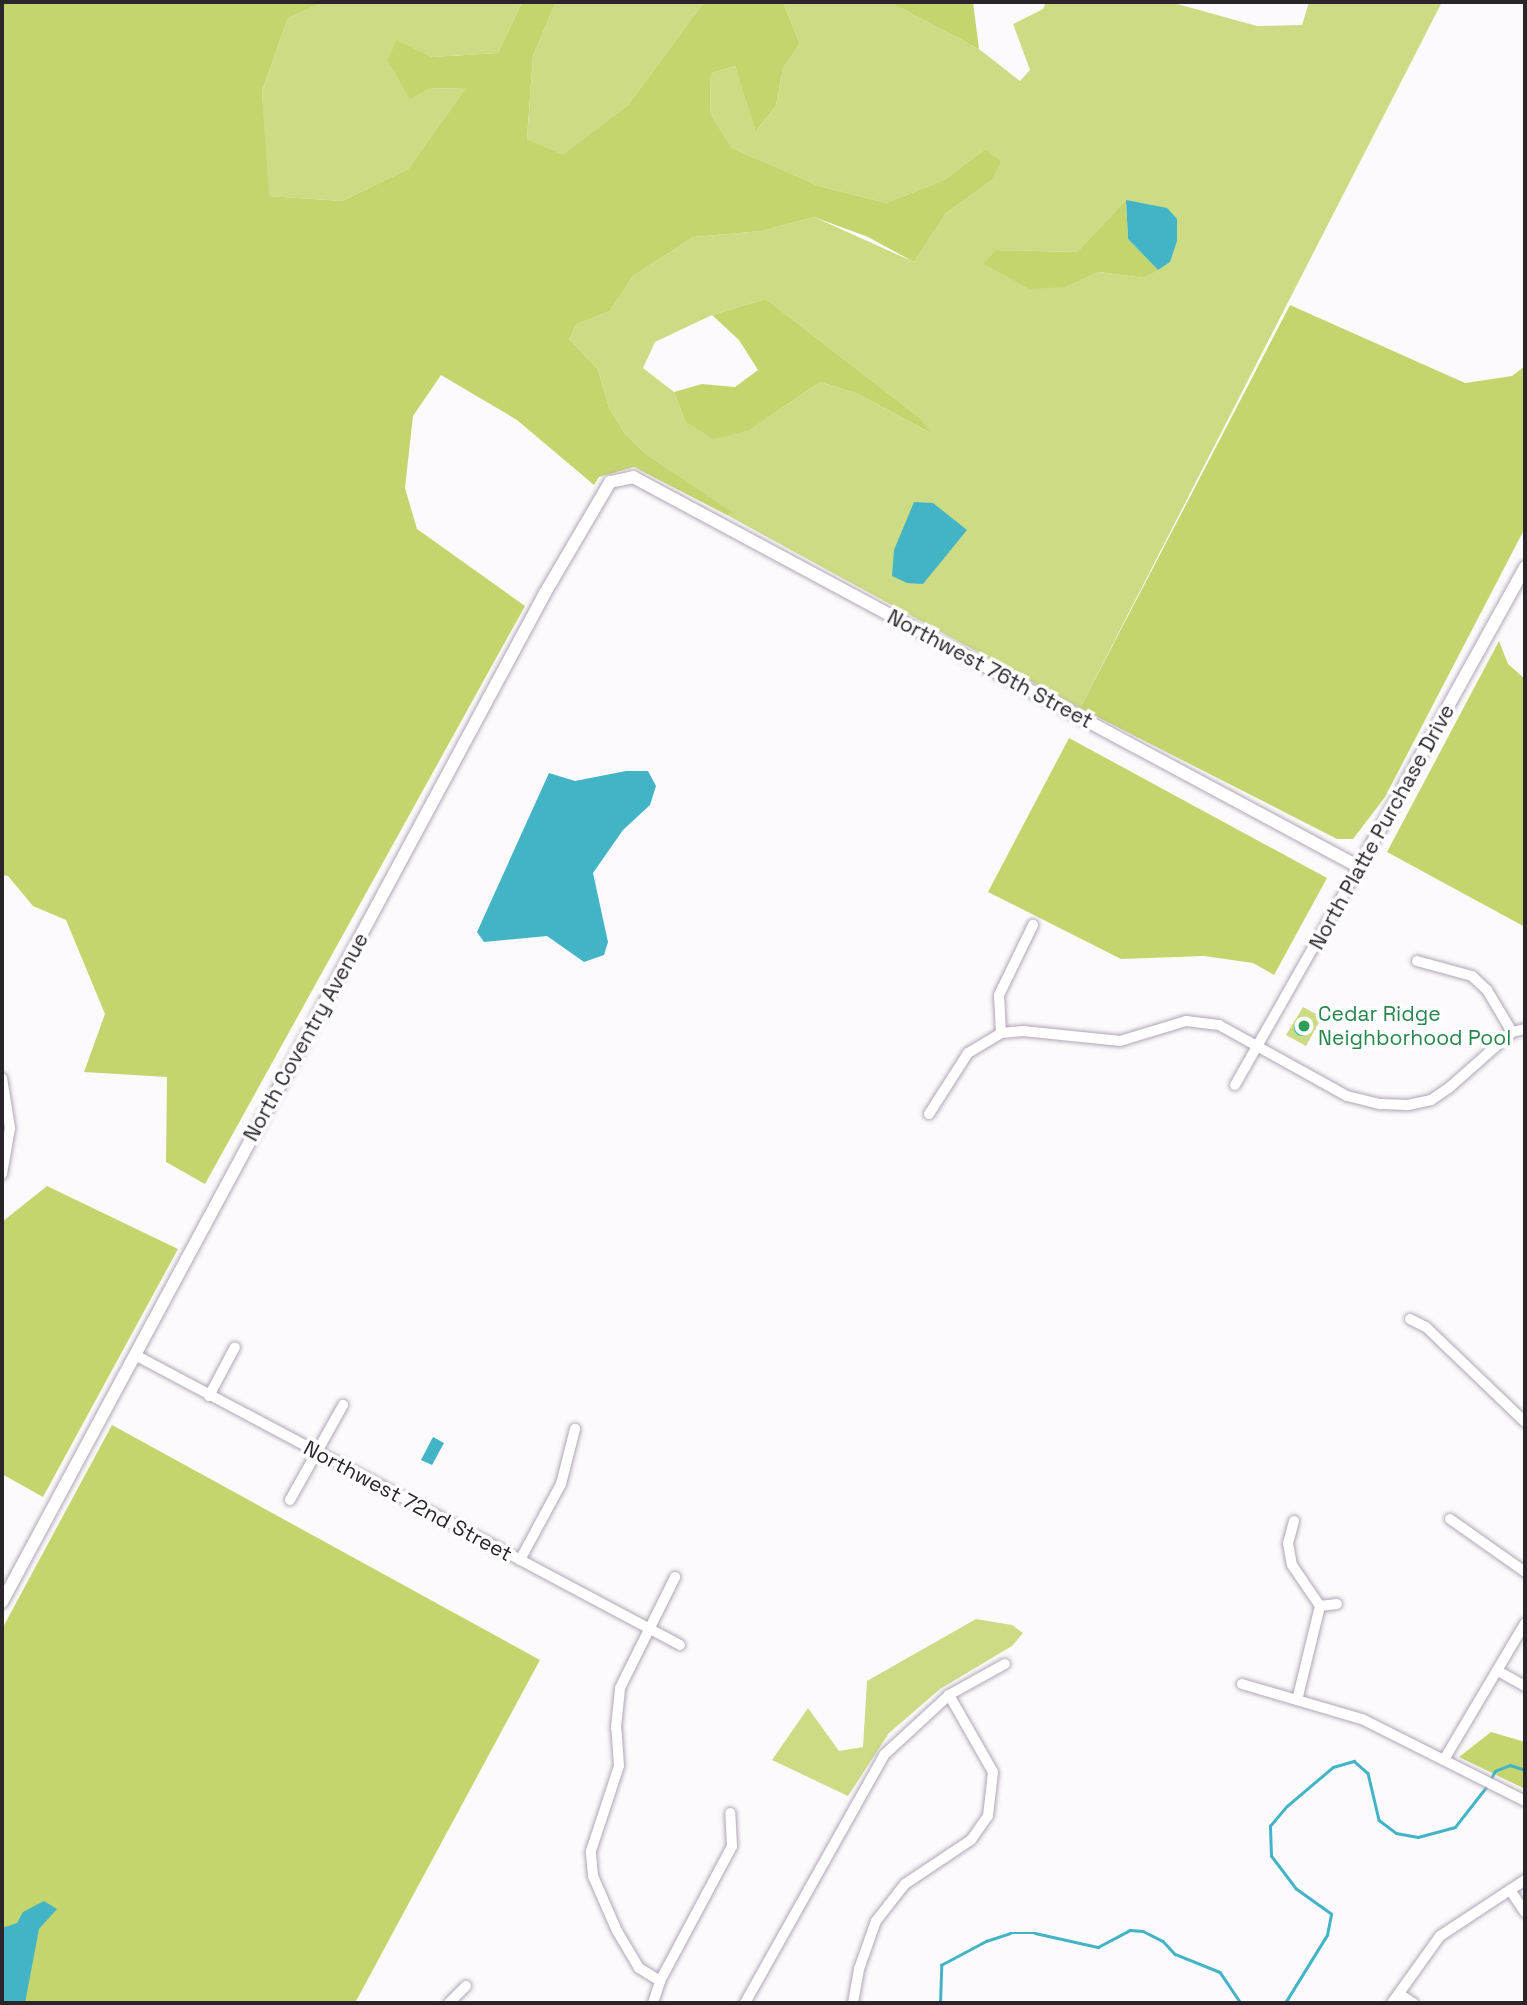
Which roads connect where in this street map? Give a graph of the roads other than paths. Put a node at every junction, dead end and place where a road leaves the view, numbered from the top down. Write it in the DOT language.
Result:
graph roads {
  1 [pos="619,478"];
  2 [pos="1525,567"];
  3 [pos="1359,867"];
  4 [pos="1033,925"];
  5 [pos="1417,961"];
  6 [pos="1525,1029"];
  7 [pos="1512,1032"];
  8 [pos="1001,1034"];
  9 [pos="1257,1044"];
  10 [pos="2,1078"];
  11 [pos="1235,1085"];
  12 [pos="929,1114"];
  13 [pos="2,1174"];
  14 [pos="1410,1319"];
  15 [pos="235,1347"];
  16 [pos="137,1356"];
  17 [pos="209,1396"];
  18 [pos="343,1405"];
  19 [pos="1525,1422"];
  20 [pos="575,1429"];
  21 [pos="317,1454"];
  22 [pos="290,1500"];
  23 [pos="1450,1519"];
  24 [pos="1294,1521"];
  25 [pos="520,1560"];
  26 [pos="1525,1572"];
  27 [pos="675,1577"];
  28 [pos="2,1602"];
  29 [pos="1337,1604"];
  30 [pos="1320,1606"];
  31 [pos="1525,1623"];
  32 [pos="649,1628"];
  33 [pos="680,1645"];
  34 [pos="1006,1664"];
  35 [pos="1498,1671"];
  36 [pos="1242,1684"];
  37 [pos="1525,1686"];
  38 [pos="949,1695"];
  39 [pos="1297,1700"];
  40 [pos="1445,1758"];
  41 [pos="1525,1801"];
  42 [pos="730,1813"];
  43 [pos="1525,1880"];
  44 [pos="1510,1891"];
  45 [pos="1525,1912"];
  46 [pos="660,1981"];
  47 [pos="466,1986"];
  48 [pos="1399,1994"];
  49 [pos="449,2003"];
  50 [pos="653,2003"];
  51 [pos="745,2003"];
  52 [pos="853,2003"];
  53 [pos="1392,2003"];
  54 [pos="1413,2003"];
  1 -- 3 [label="street, Northwest 76th Street"];
  1 -- 16 [label="street, North Coventry Avenue"];
  2 -- 3 [label="street, North Platte Purchase Drive"];
  3 -- 9 [label="street, North Platte Purchase Drive"];
  4 -- 8 [label="street"];
  5 -- 7 [label="street"];
  6 -- 7 [label="street"];
  7 -- 9 [label="street"];
  8 -- 9 [label="street"];
  8 -- 12 [label="street"];
  9 -- 11 [label="street, North Platte Purchase Drive"];
  10 -- 13 [label="street"];
  14 -- 19 [label="street"];
  15 -- 17 [label="street"];
  16 -- 17 [label="street, Northwest 72nd Street"];
  16 -- 28 [label="street, North Coventry Avenue"];
  17 -- 21 [label="street, Northwest 72nd Street"];
  18 -- 21 [label="street"];
  20 -- 25 [label="street"];
  21 -- 22 [label="street"];
  21 -- 25 [label="street, Northwest 72nd Street"];
  23 -- 26 [label="street"];
  24 -- 30 [label="street"];
  25 -- 32 [label="street, Northwest 72nd Street"];
  27 -- 32 [label="street"];
  29 -- 30 [label="street"];
  30 -- 39 [label="street"];
  31 -- 35 [label="street"];
  32 -- 33 [label="street, Northwest 72nd Street"];
  32 -- 46 [label="street"];
  34 -- 38 [label="street"];
  35 -- 37 [label="street"];
  35 -- 40 [label="street"];
  36 -- 39 [label="street"];
  38 -- 51 [label="street"];
  38 -- 52 [label="street"];
  39 -- 40 [label="street"];
  40 -- 41 [label="street"];
  42 -- 46 [label="street"];
  43 -- 44 [label="street"];
  44 -- 45 [label="street"];
  44 -- 48 [label="street"];
  46 -- 50 [label="street"];
  47 -- 49 [label="street"];
  48 -- 53 [label="street"];
  48 -- 54 [label="street"];
}
